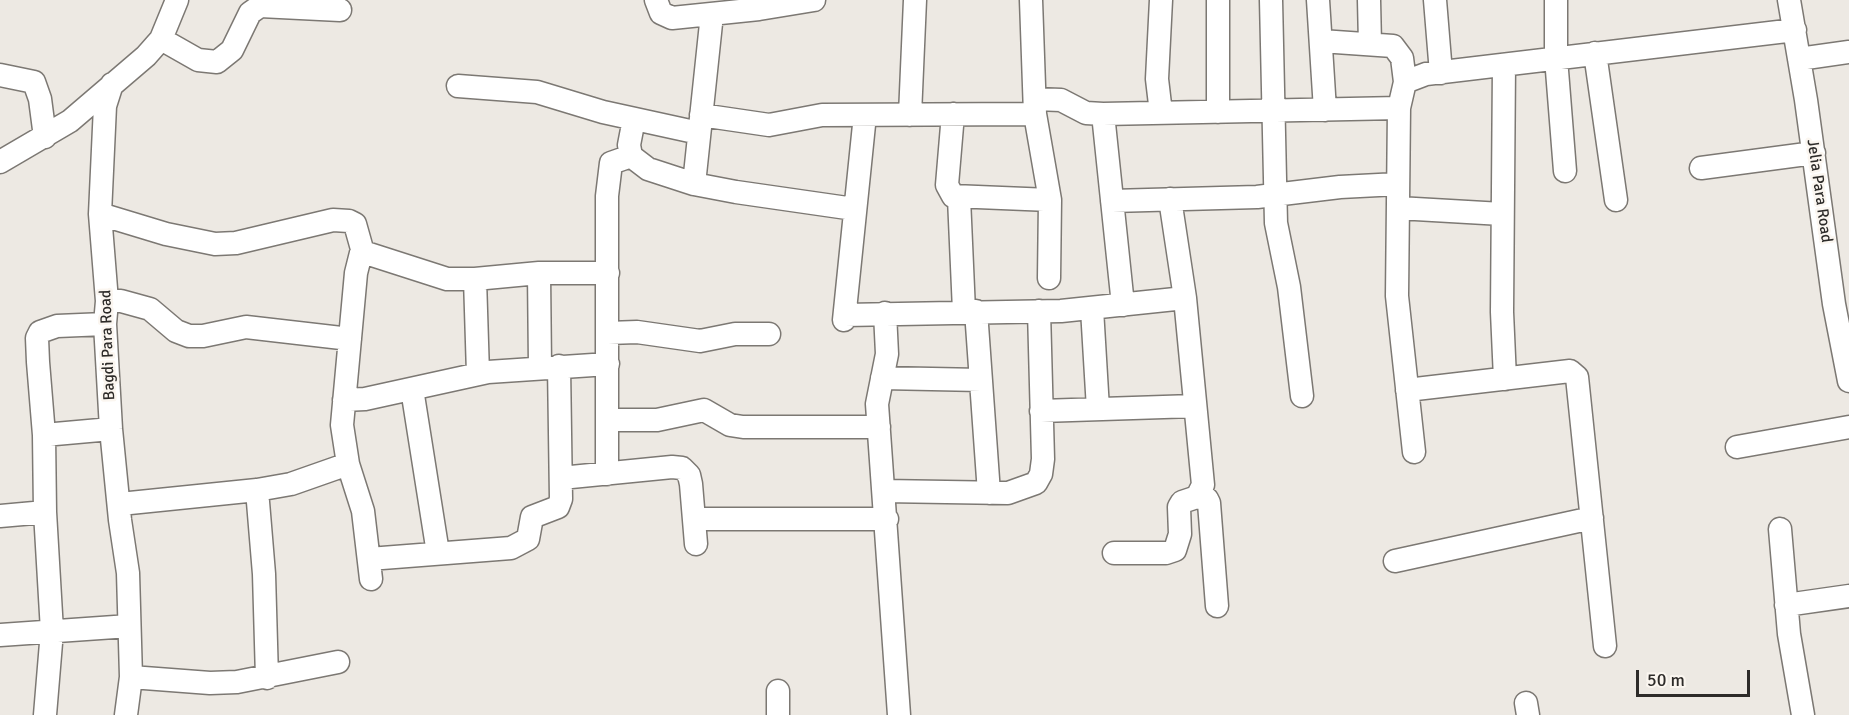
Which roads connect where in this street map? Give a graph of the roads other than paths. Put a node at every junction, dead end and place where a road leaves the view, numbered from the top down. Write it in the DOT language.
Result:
graph roads {
  1 [pos="177,0"];
  2 [pos="656,0"];
  3 [pos="814,0"];
  4 [pos="915,0"];
  5 [pos="1031,0"];
  6 [pos="1161,0"];
  7 [pos="1218,0"];
  8 [pos="1271,0"];
  9 [pos="1318,0"];
  10 [pos="1369,0"];
  11 [pos="1435,0"];
  12 [pos="1556,0"];
  13 [pos="1788,0"];
  14 [pos="340,10"];
  15 [pos="712,14"];
  16 [pos="1795,30"];
  17 [pos="161,39"];
  18 [pos="1321,41"];
  19 [pos="1370,44"];
  20 [pos="1849,52"];
  21 [pos="1595,53"];
  22 [pos="1556,58"];
  23 [pos="1799,59"];
  24 [pos="1504,65"];
  25 [pos="1441,73"];
  26 [pos="0,75"];
  27 [pos="1405,82"];
  28 [pos="112,84"];
  29 [pos="458,86"];
  30 [pos="1035,107"];
  31 [pos="1399,108"];
  32 [pos="1272,110"];
  33 [pos="1325,110"];
  34 [pos="1218,112"];
  35 [pos="1161,113"];
  36 [pos="953,114"];
  37 [pos="1103,114"];
  38 [pos="865,115"];
  39 [pos="910,115"];
  40 [pos="634,119"];
  41 [pos="700,124"];
  42 [pos="45,137"];
  43 [pos="1814,153"];
  44 [pos="630,156"];
  45 [pos="0,162"];
  46 [pos="1701,168"];
  47 [pos="1565,171"];
  48 [pos="694,184"];
  49 [pos="1398,184"];
  50 [pos="1274,196"];
  51 [pos="959,198"];
  52 [pos="1170,199"];
  53 [pos="1050,200"];
  54 [pos="1616,200"];
  55 [pos="1112,201"];
  56 [pos="1398,208"];
  57 [pos="854,209"];
  58 [pos="1502,213"];
  59 [pos="100,214"];
  60 [pos="362,249"];
  61 [pos="539,273"];
  62 [pos="608,273"];
  63 [pos="1049,278"];
  64 [pos="475,279"];
  65 [pos="1185,298"];
  66 [pos="107,301"];
  67 [pos="1123,305"];
  68 [pos="1092,309"];
  69 [pos="970,311"];
  70 [pos="1039,311"];
  71 [pos="885,313"];
  72 [pos="105,324"];
  73 [pos="608,333"];
  74 [pos="769,334"];
  75 [pos="350,339"];
  76 [pos="1846,343"];
  77 [pos="608,364"];
  78 [pos="550,367"];
  79 [pos="478,374"];
  80 [pos="882,378"];
  81 [pos="1505,379"];
  82 [pos="981,380"];
  83 [pos="1849,381"];
  84 [pos="412,389"];
  85 [pos="1407,390"];
  86 [pos="1302,396"];
  87 [pos="344,400"];
  88 [pos="1194,406"];
  89 [pos="1098,409"];
  90 [pos="1041,411"];
  91 [pos="607,420"];
  92 [pos="879,427"];
  93 [pos="1849,427"];
  94 [pos="111,429"];
  95 [pos="44,435"];
  96 [pos="1737,447"];
  97 [pos="1414,452"];
  98 [pos="348,464"];
  99 [pos="607,474"];
  100 [pos="561,478"];
  101 [pos="257,490"];
  102 [pos="884,490"];
  103 [pos="989,493"];
  104 [pos="1197,497"];
  105 [pos="120,504"];
  106 [pos="45,512"];
  107 [pos="0,516"];
  108 [pos="1592,518"];
  109 [pos="694,519"];
  110 [pos="887,519"];
  111 [pos="1780,529"];
  112 [pos="696,544"];
  113 [pos="438,553"];
  114 [pos="1114,553"];
  115 [pos="1395,561"];
  116 [pos="1849,596"];
  117 [pos="1786,605"];
  118 [pos="1217,606"];
  119 [pos="129,626"];
  120 [pos="52,631"];
  121 [pos="0,635"];
  122 [pos="1605,646"];
  123 [pos="338,662"];
  124 [pos="131,677"];
  125 [pos="267,678"];
  126 [pos="778,691"];
  127 [pos="45,715"];
  128 [pos="126,715"];
  129 [pos="778,715"];
  130 [pos="899,715"];
  131 [pos="1803,715"];
  1 -- 17 [label="street"];
  2 -- 15 [label="street"];
  3 -- 15 [label="street"];
  4 -- 39 [label="street"];
  5 -- 30 [label="street"];
  6 -- 35 [label="street"];
  7 -- 34 [label="street"];
  8 -- 32 [label="street"];
  9 -- 18 [label="street"];
  10 -- 19 [label="street"];
  11 -- 25 [label="street"];
  12 -- 22 [label="street"];
  13 -- 16 [label="street, Jelia Para Road"];
  14 -- 17 [label="street"];
  15 -- 41 [label="street"];
  16 -- 21 [label="street"];
  16 -- 23 [label="street, Jelia Para Road"];
  17 -- 28 [label="street"];
  18 -- 19 [label="street"];
  18 -- 33 [label="street"];
  19 -- 27 [label="street"];
  20 -- 23 [label="street"];
  21 -- 22 [label="street"];
  21 -- 54 [label="street"];
  22 -- 24 [label="street"];
  22 -- 47 [label="street"];
  23 -- 43 [label="street, Jelia Para Road"];
  24 -- 25 [label="street"];
  24 -- 58 [label="street"];
  25 -- 27 [label="street"];
  26 -- 42 [label="street"];
  27 -- 31 [label="street"];
  28 -- 42 [label="street"];
  28 -- 59 [label="street, Bagdi Para Road"];
  29 -- 40 [label="street"];
  30 -- 36 [label="street"];
  30 -- 37 [label="street"];
  30 -- 53 [label="street"];
  31 -- 33 [label="street"];
  31 -- 49 [label="street"];
  32 -- 33 [label="street"];
  32 -- 34 [label="street"];
  32 -- 50 [label="street"];
  34 -- 35 [label="street"];
  35 -- 37 [label="street"];
  36 -- 39 [label="street"];
  36 -- 51 [label="street"];
  37 -- 55 [label="street"];
  38 -- 39 [label="street"];
  38 -- 41 [label="street"];
  38 -- 57 [label="street"];
  40 -- 41 [label="street"];
  40 -- 44 [label="street"];
  41 -- 48 [label="street"];
  42 -- 45 [label="street"];
  43 -- 46 [label="street"];
  43 -- 76 [label="street, Jelia Para Road"];
  44 -- 48 [label="street"];
  44 -- 62 [label="street"];
  48 -- 57 [label="street"];
  49 -- 50 [label="street"];
  49 -- 56 [label="street"];
  50 -- 52 [label="street"];
  50 -- 86 [label="street"];
  51 -- 53 [label="street"];
  51 -- 69 [label="street"];
  52 -- 55 [label="street"];
  52 -- 65 [label="street"];
  53 -- 63 [label="street"];
  55 -- 67 [label="street"];
  56 -- 58 [label="street"];
  56 -- 85 [label="street"];
  57 -- 71 [label="street"];
  58 -- 81 [label="street"];
  59 -- 60 [label="street"];
  59 -- 66 [label="street, Bagdi Para Road"];
  60 -- 64 [label="street"];
  60 -- 75 [label="street"];
  61 -- 62 [label="street"];
  61 -- 64 [label="street"];
  61 -- 78 [label="street"];
  62 -- 73 [label="street"];
  64 -- 79 [label="street"];
  65 -- 67 [label="street"];
  65 -- 88 [label="street"];
  66 -- 72 [label="street, Bagdi Para Road"];
  66 -- 75 [label="street"];
  67 -- 68 [label="street"];
  68 -- 70 [label="street"];
  68 -- 89 [label="street"];
  69 -- 70 [label="street"];
  69 -- 71 [label="street"];
  69 -- 82 [label="street"];
  70 -- 90 [label="street"];
  71 -- 80 [label="street"];
  72 -- 94 [label="street, Bagdi Para Road"];
  72 -- 95 [label="street"];
  73 -- 74 [label="street"];
  73 -- 77 [label="street"];
  75 -- 87 [label="street"];
  76 -- 83 [label="street, Jelia Para Road"];
  77 -- 78 [label="street"];
  77 -- 91 [label="street"];
  78 -- 79 [label="street"];
  78 -- 100 [label="street"];
  79 -- 84 [label="street"];
  80 -- 82 [label="street"];
  80 -- 92 [label="street"];
  81 -- 85 [label="street"];
  81 -- 108 [label="street"];
  82 -- 103 [label="street"];
  84 -- 87 [label="street"];
  84 -- 113 [label="street"];
  85 -- 97 [label="street"];
  87 -- 98 [label="street"];
  88 -- 89 [label="street"];
  88 -- 104 [label="street"];
  89 -- 90 [label="street"];
  90 -- 103 [label="street"];
  91 -- 92 [label="street"];
  91 -- 99 [label="street"];
  92 -- 102 [label="street"];
  93 -- 96 [label="street"];
  94 -- 95 [label="street"];
  94 -- 105 [label="street, Bagdi Para Road"];
  95 -- 106 [label="street"];
  98 -- 101 [label="street"];
  98 -- 113 [label="street"];
  99 -- 100 [label="street"];
  99 -- 109 [label="street"];
  100 -- 113 [label="street"];
  101 -- 105 [label="street"];
  101 -- 125 [label="street"];
  102 -- 103 [label="street"];
  102 -- 110 [label="street"];
  104 -- 114 [label="street"];
  104 -- 118 [label="street"];
  105 -- 119 [label="street, Bagdi Para Road"];
  106 -- 107 [label="street"];
  106 -- 120 [label="street"];
  108 -- 115 [label="street"];
  108 -- 122 [label="street"];
  109 -- 110 [label="street"];
  109 -- 112 [label="street"];
  110 -- 130 [label="street"];
  111 -- 117 [label="street"];
  116 -- 117 [label="street"];
  117 -- 131 [label="street"];
  119 -- 120 [label="street"];
  119 -- 124 [label="street, Bagdi Para Road"];
  120 -- 121 [label="street"];
  120 -- 127 [label="street"];
  123 -- 125 [label="street"];
  124 -- 125 [label="street"];
  124 -- 128 [label="street, Bagdi Para Road"];
  126 -- 129 [label="street"];
}
